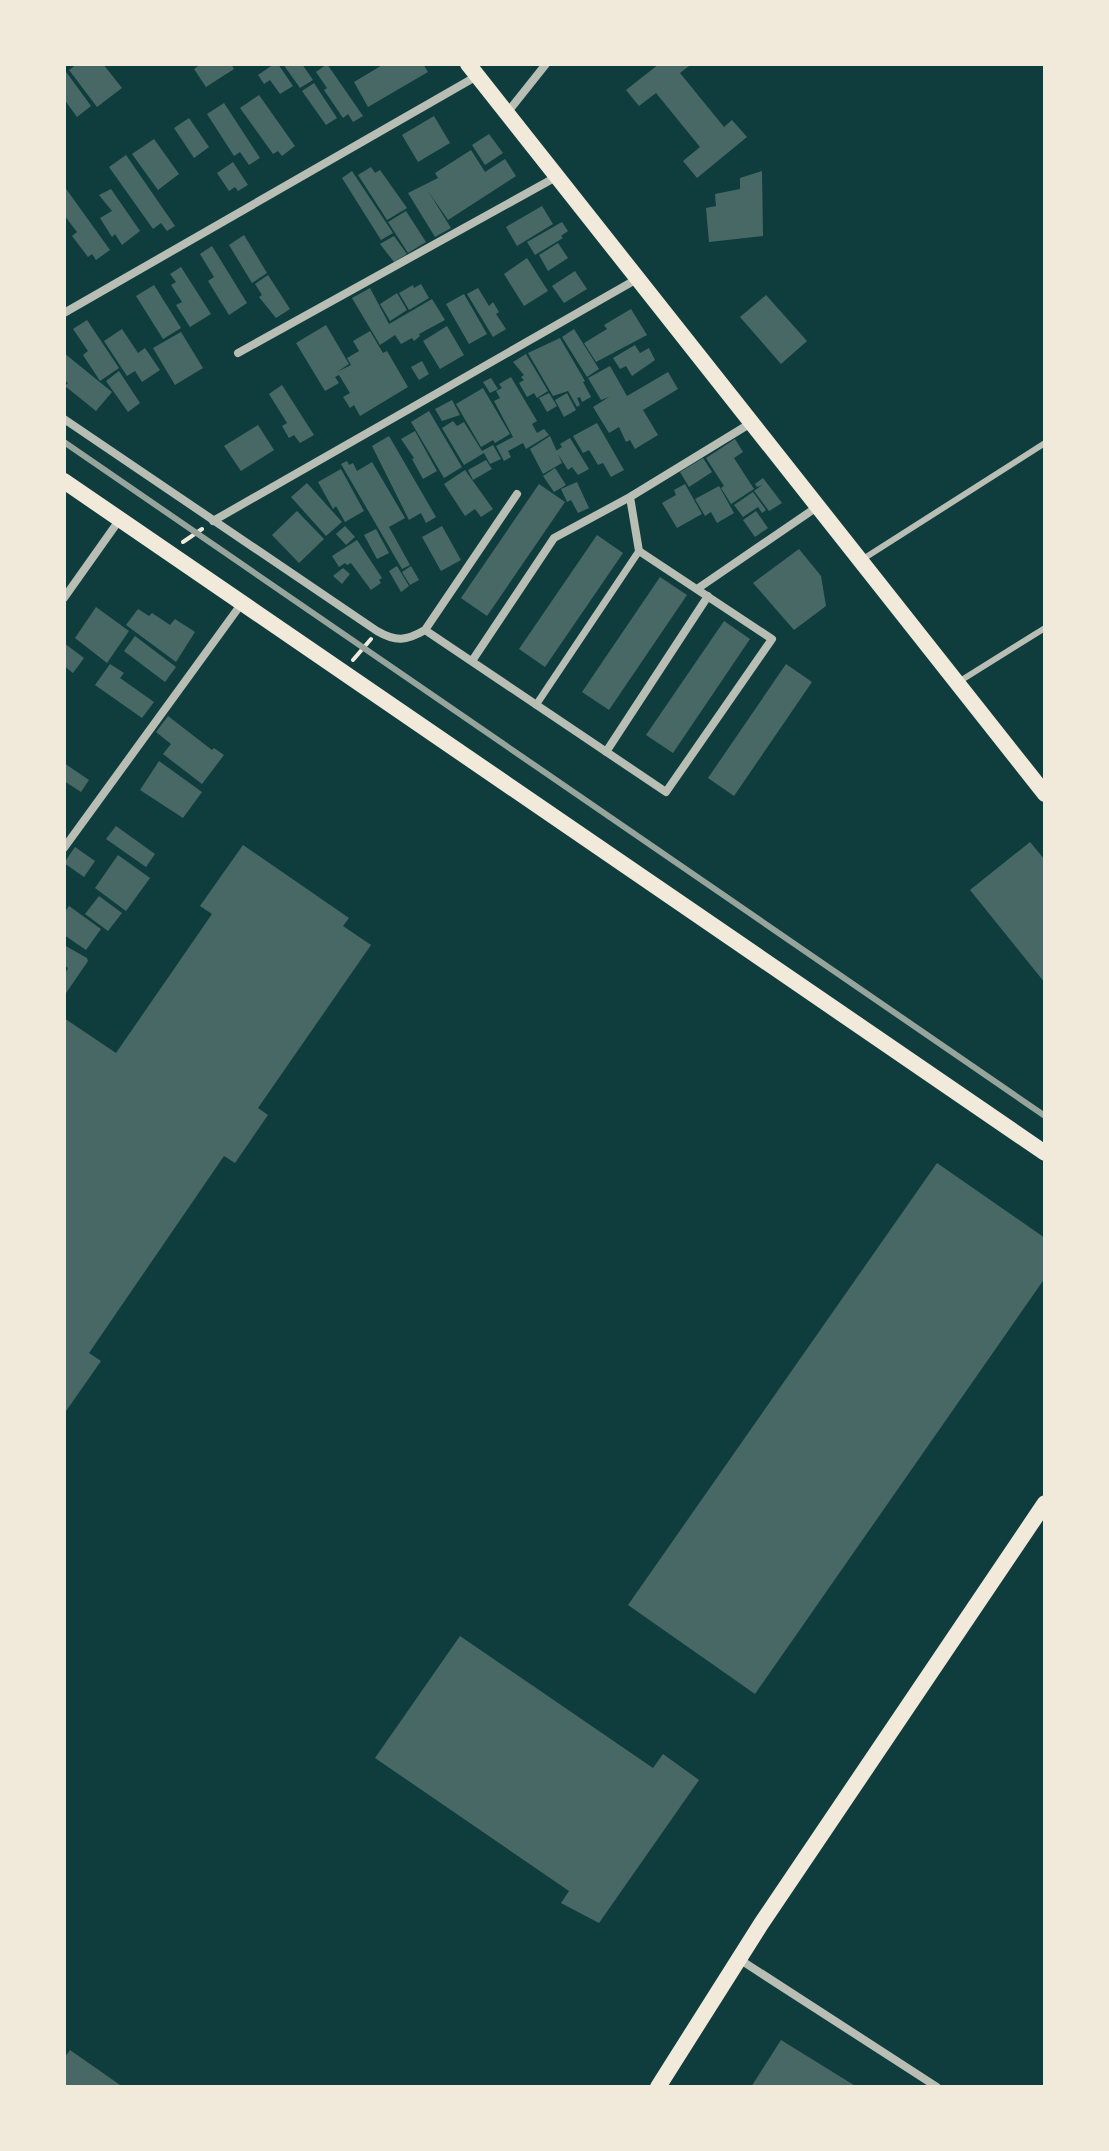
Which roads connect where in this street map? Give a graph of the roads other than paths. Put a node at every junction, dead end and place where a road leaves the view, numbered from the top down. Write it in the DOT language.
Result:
graph roads {
  1 [pos="546,64"];
  2 [pos="473,70"];
  3 [pos="507,113"];
  4 [pos="556,177"];
  5 [pos="637,279"];
  6 [pos="64,313"];
  7 [pos="238,353"];
  8 [pos="64,419"];
  9 [pos="751,423"];
  10 [pos="1045,443"];
  11 [pos="64,481"];
  12 [pos="517,494"];
  13 [pos="630,497"];
  14 [pos="817,507"];
  15 [pos="120,519"];
  16 [pos="213,521"];
  17 [pos="639,551"];
  18 [pos="860,561"];
  19 [pos="697,589"];
  20 [pos="708,596"];
  21 [pos="64,598"];
  22 [pos="242,603"];
  23 [pos="1045,628"];
  24 [pos="425,630"];
  25 [pos="472,661"];
  26 [pos="957,682"];
  27 [pos="536,705"];
  28 [pos="606,752"];
  29 [pos="1045,794"];
  30 [pos="64,848"];
  31 [pos="1045,1153"];
  32 [pos="1045,1503"];
  33 [pos="738,1958"];
  34 [pos="658,2087"];
  35 [pos="937,2087"];
  1 -- 3 [label="street"];
  2 -- 3 [label="main road"];
  2 -- 6 [label="street"];
  3 -- 4 [label="main road"];
  4 -- 5 [label="main road"];
  4 -- 7 [label="street"];
  5 -- 9 [label="main road"];
  5 -- 16 [label="street"];
  8 -- 16 [label="street"];
  9 -- 13 [label="street"];
  9 -- 14 [label="main road"];
  10 -- 18 [label="lane"];
  11 -- 15 [label="main road"];
  12 -- 24 [label="street"];
  13 -- 17 [label="street"];
  13 -- 25 [label="street"];
  14 -- 18 [label="main road"];
  14 -- 19 [label="street"];
  15 -- 21 [label="street"];
  15 -- 22 [label="main road"];
  16 -- 24 [label="street"];
  17 -- 19 [label="street"];
  17 -- 27 [label="street"];
  18 -- 26 [label="main road"];
  19 -- 20 [label="street"];
  20 -- 28 [label="street"];
  20 -- 28 [label="street"];
  22 -- 30 [label="street"];
  22 -- 31 [label="main road"];
  23 -- 26 [label="lane"];
  24 -- 25 [label="street"];
  25 -- 27 [label="street"];
  26 -- 29 [label="main road"];
  27 -- 28 [label="street"];
  32 -- 33 [label="main road"];
  33 -- 34 [label="main road"];
  33 -- 35 [label="street"];
}
